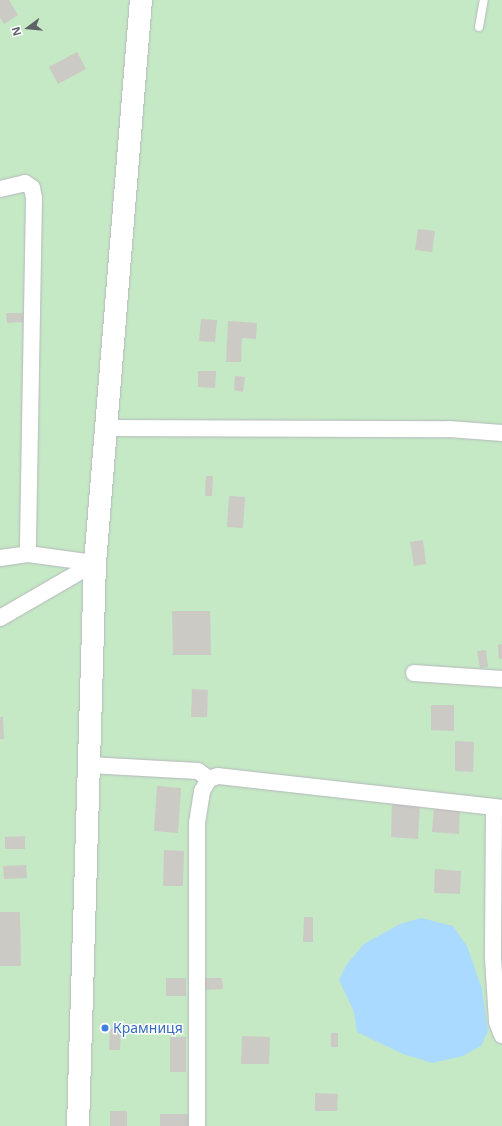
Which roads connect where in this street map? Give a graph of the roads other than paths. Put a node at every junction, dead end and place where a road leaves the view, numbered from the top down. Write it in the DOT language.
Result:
graph roads {
  1 [pos="141,0"];
  2 [pos="484,0"];
  3 [pos="479,27"];
  4 [pos="0,189"];
  5 [pos="106,428"];
  6 [pos="502,433"];
  7 [pos="28,554"];
  8 [pos="0,558"];
  9 [pos="95,564"];
  10 [pos="0,618"];
  11 [pos="414,673"];
  12 [pos="502,679"];
  13 [pos="89,765"];
  14 [pos="209,779"];
  15 [pos="498,807"];
  16 [pos="502,1035"];
  17 [pos="78,1126"];
  18 [pos="197,1126"];
  1 -- 5 [label="street"];
  2 -- 3 [label="lane"];
  4 -- 7 [label="street"];
  5 -- 6 [label="street"];
  5 -- 9 [label="street"];
  7 -- 8 [label="street"];
  7 -- 9 [label="street"];
  9 -- 10 [label="street"];
  9 -- 13 [label="street"];
  11 -- 12 [label="street"];
  13 -- 14 [label="street"];
  13 -- 17 [label="street"];
  14 -- 15 [label="street"];
  14 -- 18 [label="street"];
  15 -- 16 [label="street"];
}
